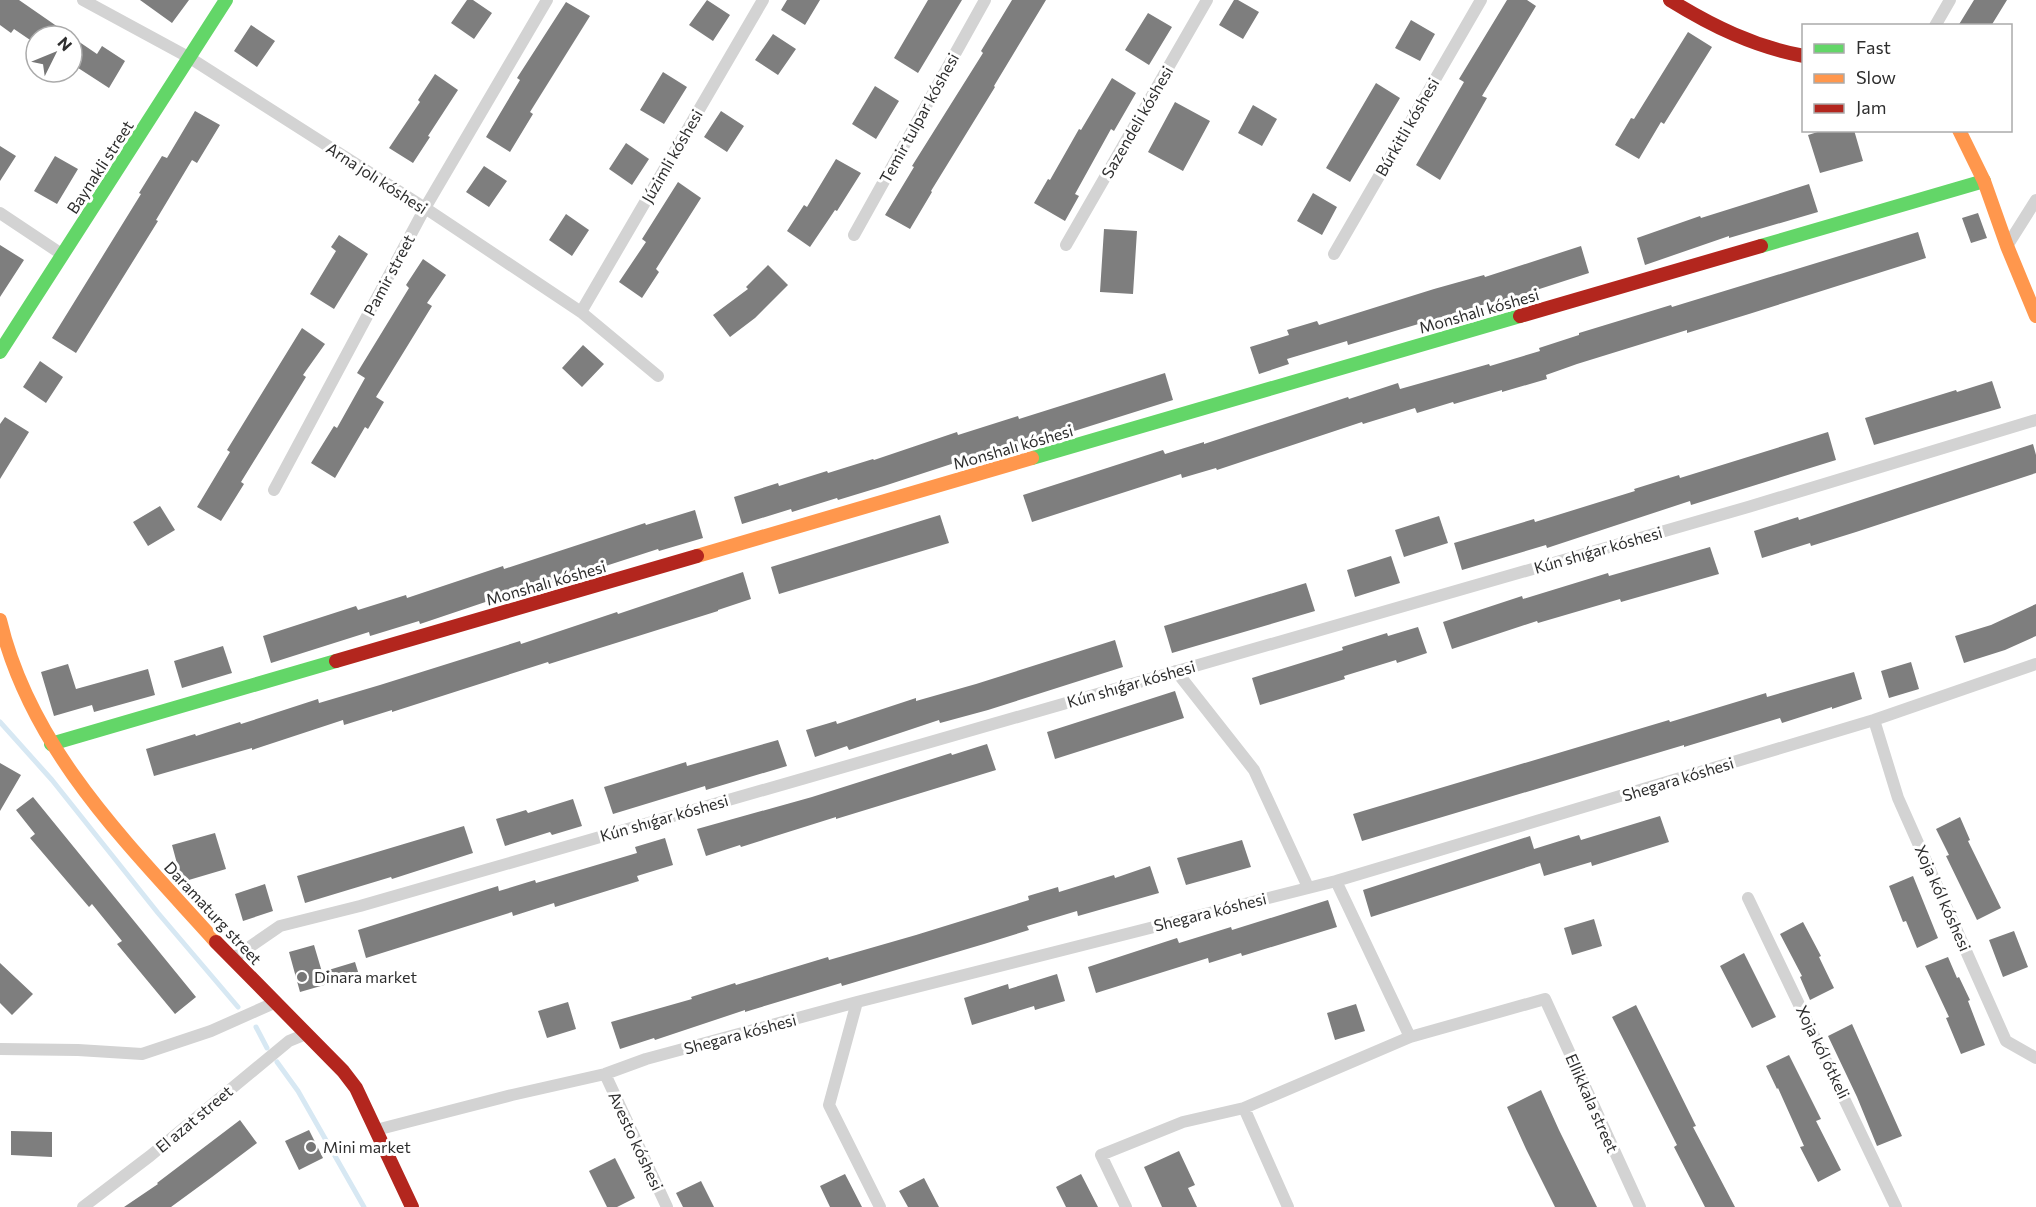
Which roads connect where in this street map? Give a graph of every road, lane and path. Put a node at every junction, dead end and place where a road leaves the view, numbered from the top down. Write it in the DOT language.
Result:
graph roads {
  1 [pos="83,0"];
  2 [pos="226,0"];
  3 [pos="547,0"];
  4 [pos="763,0"];
  5 [pos="985,0"];
  6 [pos="1207,0"];
  7 [pos="1481,0"];
  8 [pos="1670,0"];
  9 [pos="1950,0"];
  10 [pos="1685,4"];
  11 [pos="1936,24"];
  12 [pos="1802,56"];
  13 [pos="190,58"];
  14 [pos="1960,132"];
  15 [pos="1984,181"];
  16 [pos="2036,200"];
  17 [pos="425,208"];
  18 [pos="0,213"];
  19 [pos="854,235"];
  20 [pos="1066,245"];
  21 [pos="2007,246"];
  22 [pos="1334,254"];
  23 [pos="63,255"];
  24 [pos="581,312"];
  25 [pos="2036,316"];
  26 [pos="0,352"];
  27 [pos="658,376"];
  28 [pos="2036,420"];
  29 [pos="274,490"];
  30 [pos="0,620"];
  31 [pos="2,637"];
  32 [pos="2036,663"];
  33 [pos="1176,670"];
  34 [pos="1874,720"];
  35 [pos="51,744"];
  36 [pos="1336,881"];
  37 [pos="1308,887"];
  38 [pos="1748,898"];
  39 [pos="232,959"];
  40 [pos="857,1002"];
  41 [pos="274,1003"];
  42 [pos="306,1034"];
  43 [pos="1410,1036"];
  44 [pos="2,1048"];
  45 [pos="2036,1058"];
  46 [pos="605,1074"];
  47 [pos="1245,1108"];
  48 [pos="376,1130"];
  49 [pos="83,1207"];
  50 [pos="412,1207"];
  51 [pos="667,1207"];
  52 [pos="880,1207"];
  53 [pos="1126,1207"];
  54 [pos="1288,1207"];
  55 [pos="1640,1207"];
  56 [pos="1896,1207"];
  1 -- 13 [label="street, Arna jolı kóshesi"];
  2 -- 13 [label="street, Baynakli street"];
  3 -- 17 [label="street, Pamir street"];
  4 -- 24 [label="street, Júzimli kóshesi"];
  5 -- 19 [label="street, Temir tulpar kóshesi"];
  6 -- 20 [label="street, Sazendeli kóshesi"];
  7 -- 22 [label="street, Búrkitli kóshesi"];
  8 -- 10 [label="street"];
  9 -- 11 [label="street"];
  10 -- 12 [label="street"];
  13 -- 17 [label="street, Arna jolı kóshesi"];
  13 -- 23 [label="street, Baynakli street"];
  14 -- 15 [label="street"];
  15 -- 21 [label="street"];
  15 -- 35 [label="street, Monshalı kóshesi"];
  16 -- 21 [label="street"];
  17 -- 24 [label="street, Arna jolı kóshesi"];
  17 -- 29 [label="street, Pamir street"];
  18 -- 23 [label="street"];
  21 -- 25 [label="street"];
  23 -- 26 [label="street, Baynakli street"];
  24 -- 27 [label="street, Arna jolı kóshesi"];
  28 -- 33 [label="street, Kún shıǵar kóshesi"];
  30 -- 31 [label="street, Daramaturg street"];
  31 -- 35 [label="street, Daramaturg street"];
  32 -- 34 [label="street, Shegara kóshesi"];
  33 -- 37 [label="street"];
  33 -- 39 [label="street, Kún shıǵar kóshesi"];
  34 -- 36 [label="street, Shegara kóshesi"];
  34 -- 45 [label="street, Xoja kól kóshesi"];
  35 -- 39 [label="street, Daramaturg street"];
  36 -- 37 [label="street, Shegara kóshesi"];
  36 -- 43 [label="street"];
  37 -- 40 [label="street, Shegara kóshesi"];
  38 -- 56 [label="street, Xoja kól ótkeli"];
  39 -- 41 [label="street, Daramaturg street"];
  40 -- 46 [label="street, Shegara kóshesi"];
  40 -- 52 [label="street"];
  41 -- 42 [label="street, Daramaturg street"];
  41 -- 44 [label="street"];
  42 -- 48 [label="street, Daramaturg street"];
  42 -- 49 [label="street, El azat street"];
  43 -- 47 [label="street"];
  43 -- 55 [label="street, Ellikkala street"];
  46 -- 48 [label="street, Shegara kóshesi"];
  46 -- 51 [label="street, Avesto kóshesi"];
  47 -- 53 [label="street"];
  47 -- 54 [label="street"];
  48 -- 50 [label="street, Daramaturg street"];
}
